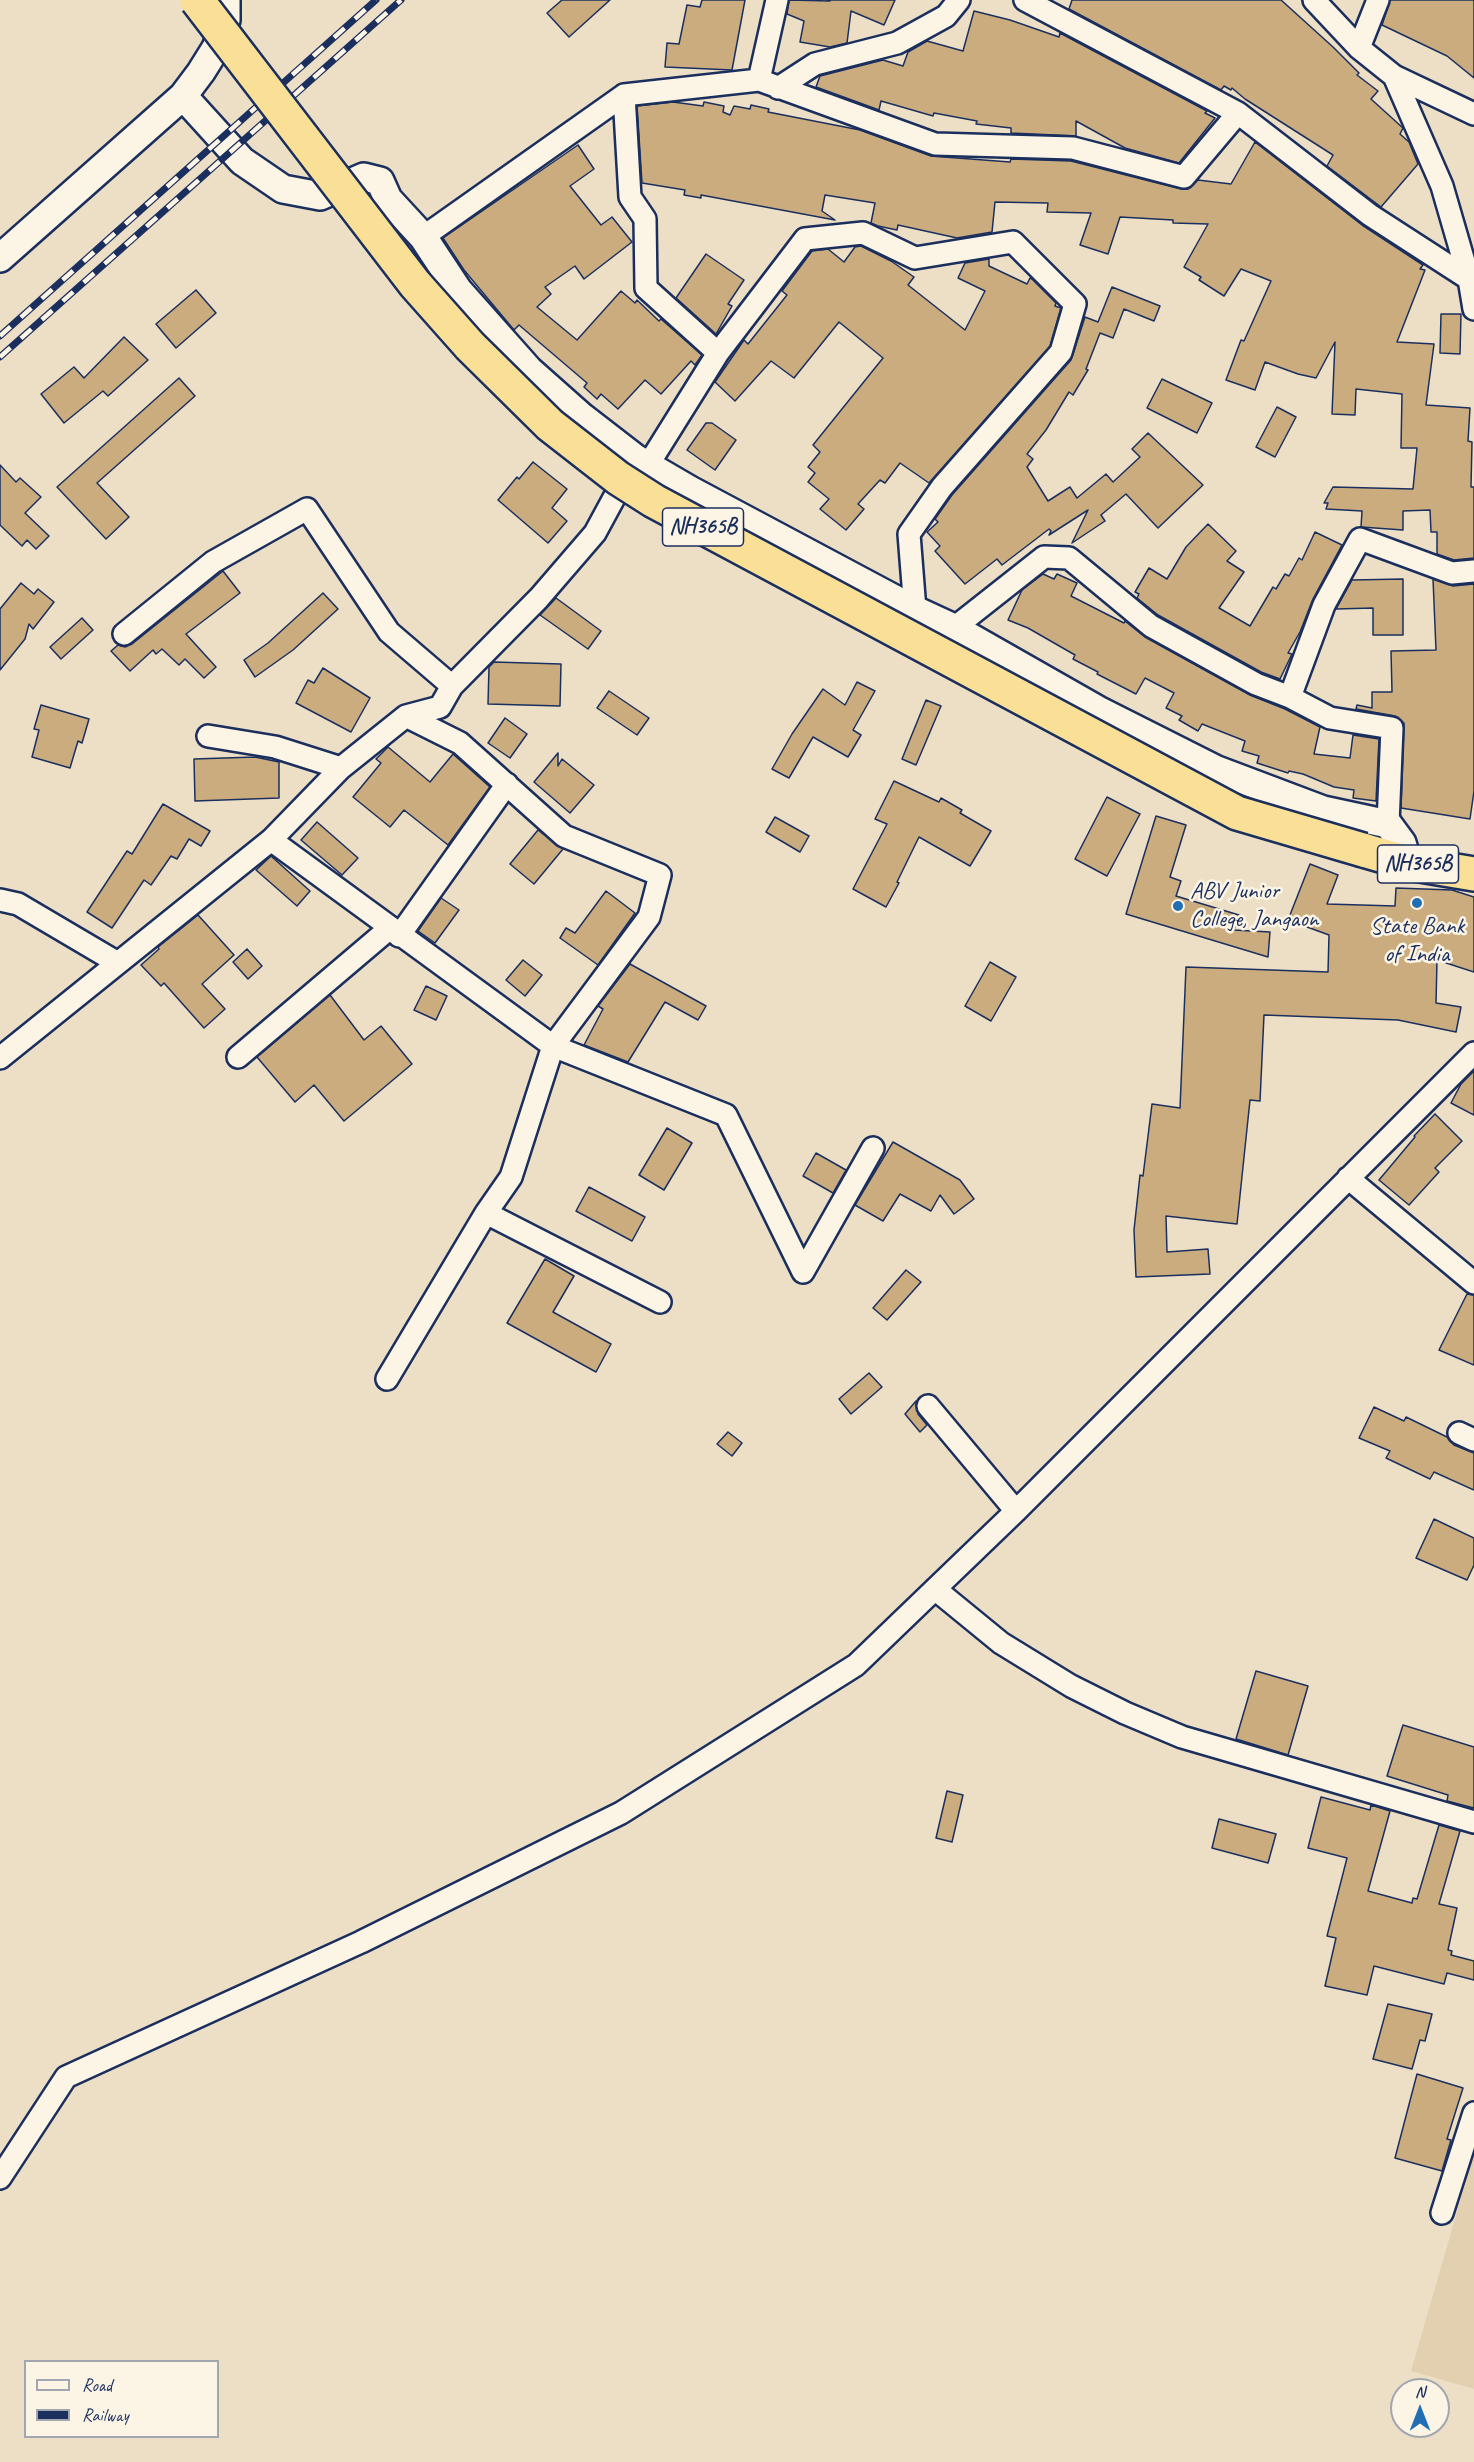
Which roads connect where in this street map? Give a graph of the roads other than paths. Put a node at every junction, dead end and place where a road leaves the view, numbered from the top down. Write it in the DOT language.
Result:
graph roads {
  1 [pos="197,0"];
  2 [pos="226,0"];
  3 [pos="777,0"];
  4 [pos="959,0"];
  5 [pos="1025,0"];
  6 [pos="1314,0"];
  7 [pos="1378,0"];
  8 [pos="1359,48"];
  9 [pos="1394,76"];
  10 [pos="768,84"];
  11 [pos="624,95"];
  12 [pos="183,96"];
  13 [pos="1238,113"];
  14 [pos="1474,114"];
  15 [pos="423,237"];
  16 [pos="0,258"];
  17 [pos="1469,279"];
  18 [pos="1474,306"];
  19 [pos="718,353"];
  20 [pos="641,462"];
  21 [pos="1474,571"];
  22 [pos="915,610"];
  23 [pos="954,628"];
  24 [pos="124,634"];
  25 [pos="452,686"];
  26 [pos="1290,697"];
  27 [pos="406,716"];
  28 [pos="208,736"];
  29 [pos="341,768"];
  30 [pos="507,784"];
  31 [pos="1388,824"];
  32 [pos="271,840"];
  33 [pos="1408,863"];
  34 [pos="1474,874"];
  35 [pos="0,900"];
  36 [pos="394,932"];
  37 [pos="118,963"];
  38 [pos="553,1046"];
  39 [pos="1474,1053"];
  40 [pos="238,1057"];
  41 [pos="0,1058"];
  42 [pos="873,1148"];
  43 [pos="1348,1178"];
  44 [pos="486,1213"];
  45 [pos="1474,1283"];
  46 [pos="660,1302"];
  47 [pos="387,1379"];
  48 [pos="928,1406"];
  49 [pos="1016,1511"];
  50 [pos="935,1589"];
  51 [pos="1474,1822"];
  52 [pos="1474,2113"];
  53 [pos="0,2178"];
  54 [pos="1442,2213"];
  1 -- 33 [label="highway, NH365B, bridge"];
  2 -- 12 [label="street"];
  3 -- 10 [label="street"];
  4 -- 10 [label="street"];
  5 -- 13 [label="street"];
  6 -- 8 [label="street"];
  7 -- 8 [label="street"];
  8 -- 9 [label="street"];
  9 -- 14 [label="street"];
  9 -- 17 [label="street"];
  10 -- 11 [label="street"];
  10 -- 13 [label="street"];
  11 -- 15 [label="street"];
  11 -- 19 [label="street"];
  12 -- 15 [label="street"];
  12 -- 16 [label="street"];
  13 -- 17 [label="street"];
  15 -- 20 [label="street"];
  17 -- 18 [label="street"];
  19 -- 20 [label="street"];
  19 -- 22 [label="street"];
  20 -- 22 [label="street"];
  20 -- 25 [label="street"];
  21 -- 26 [label="street"];
  22 -- 23 [label="street"];
  23 -- 26 [label="street"];
  23 -- 31 [label="street"];
  24 -- 25 [label="street"];
  25 -- 27 [label="street"];
  26 -- 31 [label="street"];
  27 -- 29 [label="street"];
  27 -- 30 [label="street"];
  28 -- 29 [label="street"];
  29 -- 32 [label="street"];
  30 -- 36 [label="street"];
  30 -- 38 [label="street"];
  31 -- 33 [label="street"];
  32 -- 36 [label="street"];
  32 -- 37 [label="street"];
  33 -- 34 [label="highway, NH365B"];
  35 -- 37 [label="street"];
  36 -- 38 [label="street"];
  36 -- 40 [label="street"];
  37 -- 41 [label="street"];
  38 -- 42 [label="street"];
  38 -- 44 [label="street"];
  39 -- 43 [label="street"];
  43 -- 45 [label="street"];
  43 -- 49 [label="street"];
  44 -- 46 [label="street"];
  44 -- 47 [label="street"];
  48 -- 49 [label="street"];
  49 -- 50 [label="street"];
  50 -- 51 [label="street"];
  50 -- 53 [label="street"];
  52 -- 54 [label="street"];
}
